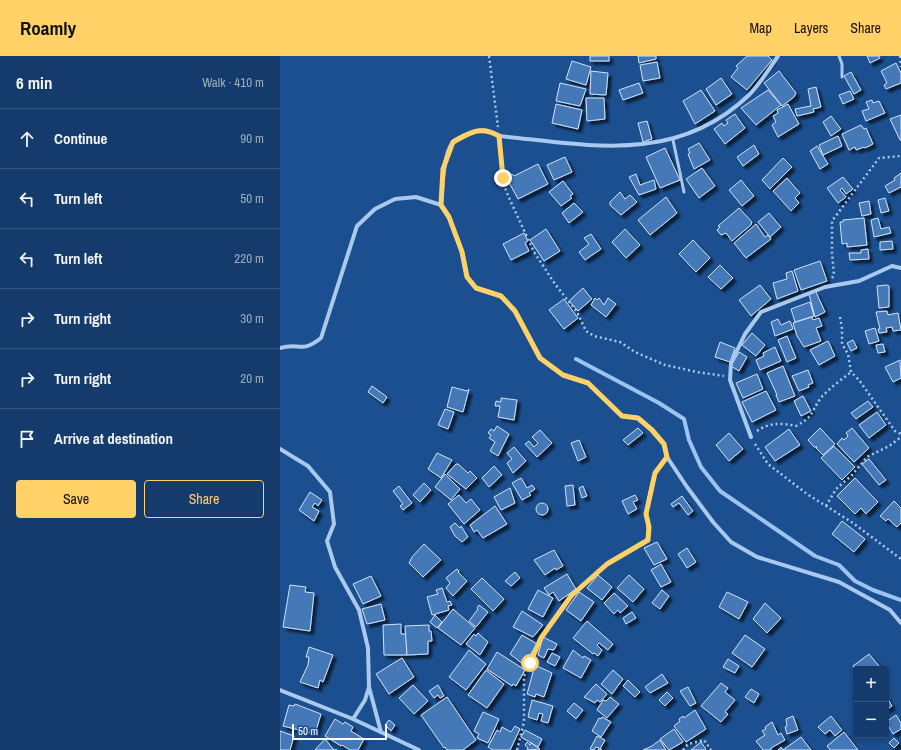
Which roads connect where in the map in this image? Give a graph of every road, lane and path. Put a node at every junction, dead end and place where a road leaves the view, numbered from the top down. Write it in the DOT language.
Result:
graph roads {
  1 [pos="490,56"];
  2 [pos="778,56"];
  3 [pos="839,56"];
  4 [pos="900,56"];
  5 [pos="901,67"];
  6 [pos="842,77"];
  7 [pos="499,136"];
  8 [pos="672,140"];
  9 [pos="901,156"];
  10 [pos="684,192"];
  11 [pos="441,205"];
  12 [pos="901,268"];
  13 [pos="825,287"];
  14 [pos="840,317"];
  15 [pos="280,348"];
  16 [pos="851,372"];
  17 [pos="730,376"];
  18 [pos="751,436"];
  19 [pos="901,436"];
  20 [pos="280,450"];
  21 [pos="667,457"];
  22 [pos="826,506"];
  23 [pos="901,559"];
  24 [pos="901,623"];
  25 [pos="369,686"];
  26 [pos="280,690"];
  27 [pos="353,719"];
  28 [pos="381,732"];
  29 [pos="419,750"];
  30 [pos="517,750"];
  31 [pos="683,750"];
  32 [pos="711,750"];
  1 -- 7 [label="path"];
  2 -- 8 [label="street"];
  3 -- 6 [label="lane"];
  4 -- 5 [label="path"];
  7 -- 8 [label="street"];
  7 -- 11 [label="street"];
  7 -- 17 [label="path"];
  8 -- 10 [label="lane"];
  9 -- 13 [label="path"];
  11 -- 15 [label="street"];
  11 -- 21 [label="street"];
  12 -- 13 [label="street"];
  13 -- 17 [label="street"];
  14 -- 16 [label="path"];
  16 -- 18 [label="path"];
  16 -- 19 [label="path"];
  17 -- 18 [label="street"];
  18 -- 22 [label="path"];
  19 -- 22 [label="path"];
  20 -- 25 [label="street"];
  21 -- 24 [label="street"];
  21 -- 30 [label="path"];
  22 -- 23 [label="path"];
  25 -- 27 [label="street"];
  25 -- 28 [label="street"];
  26 -- 27 [label="street"];
  27 -- 28 [label="street"];
  28 -- 29 [label="street"];
  31 -- 32 [label="path"];
}
